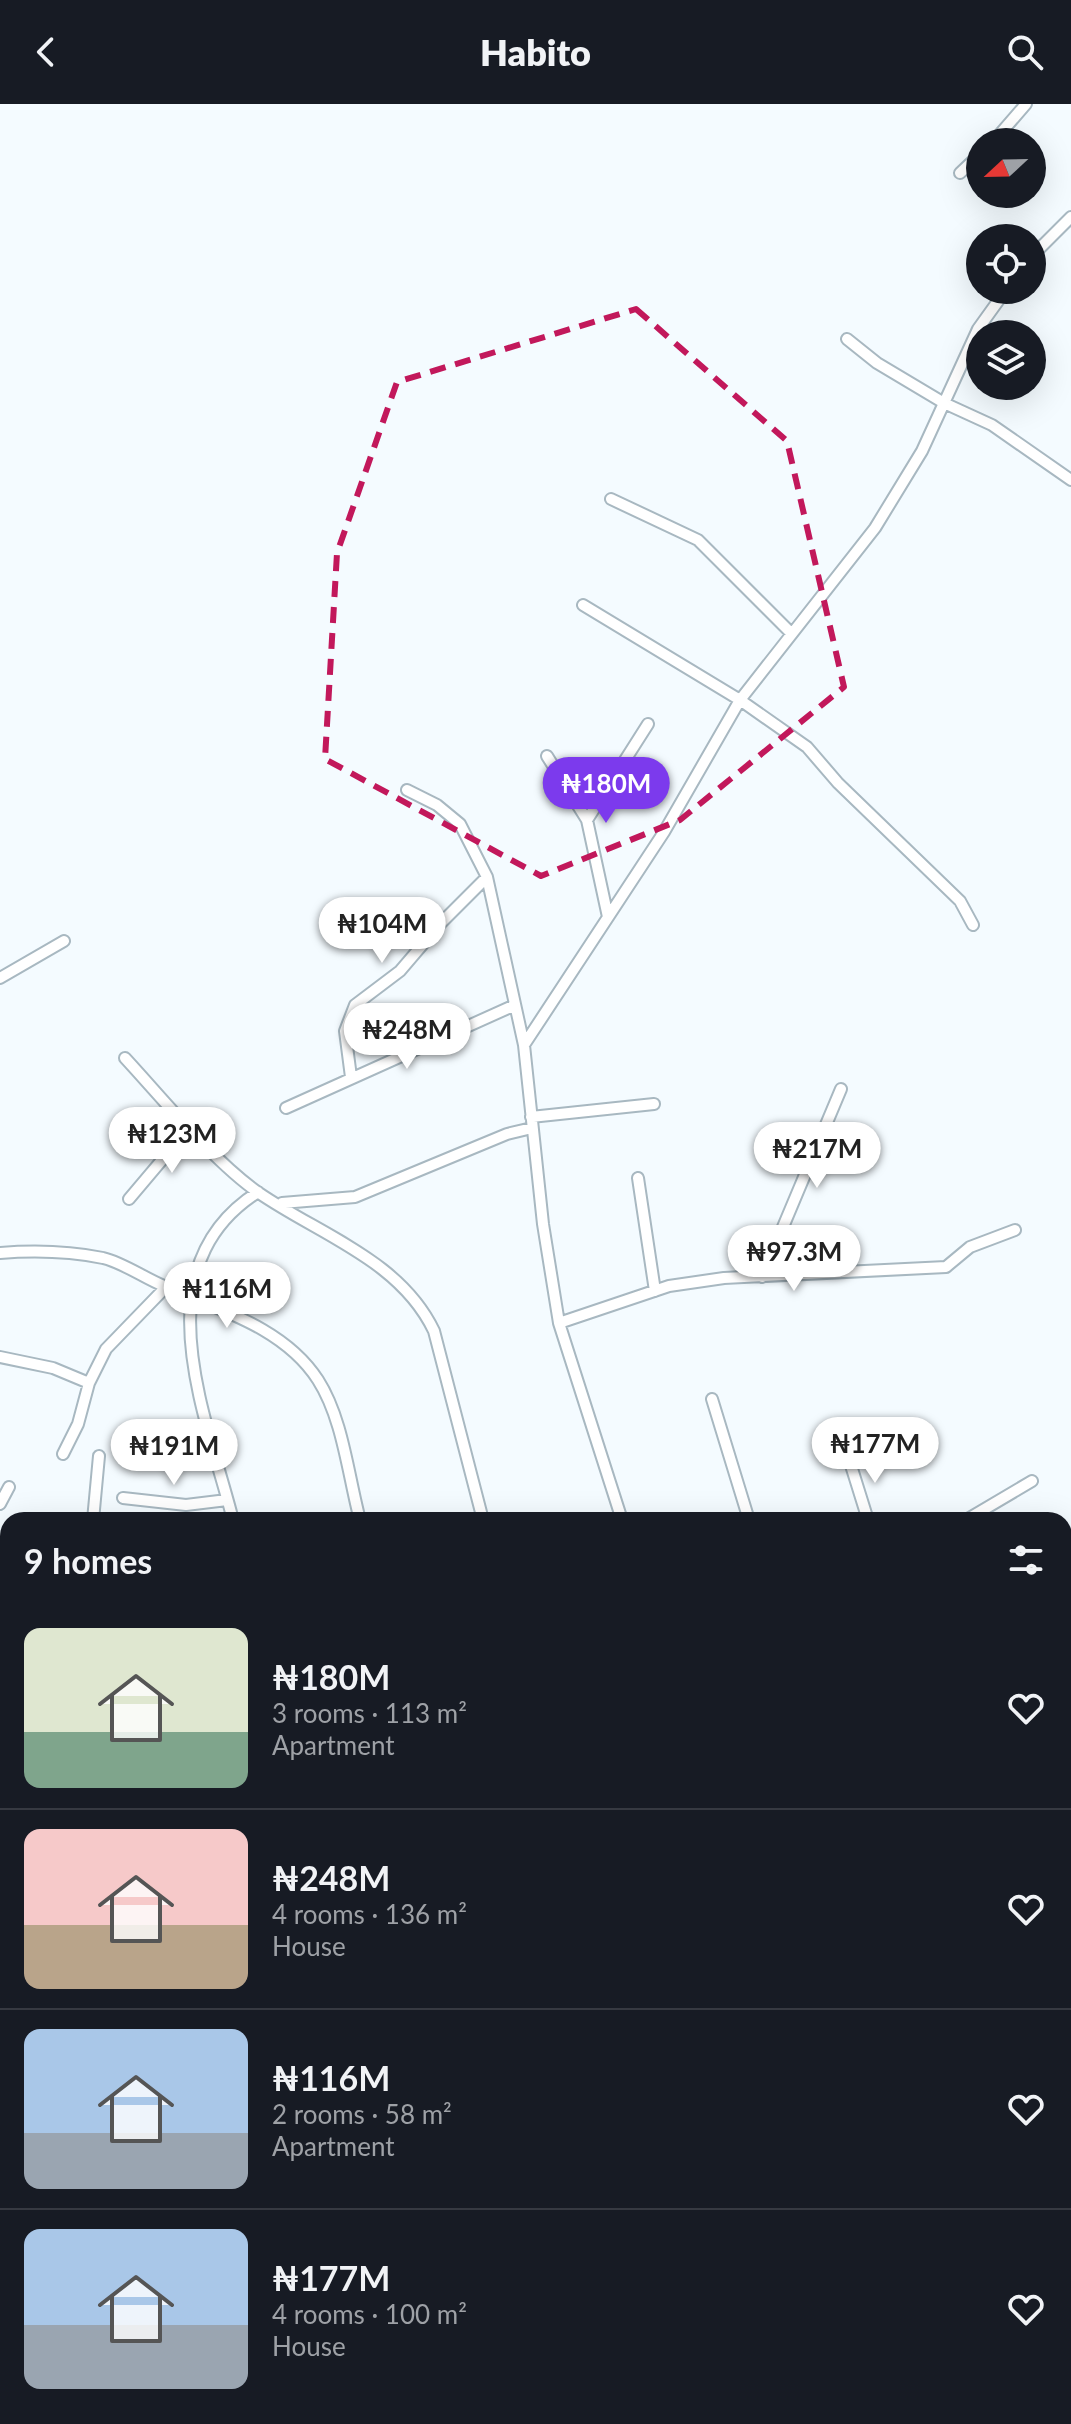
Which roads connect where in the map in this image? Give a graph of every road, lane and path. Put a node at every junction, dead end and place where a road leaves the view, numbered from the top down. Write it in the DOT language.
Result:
graph roads {
  1 [pos="1026,104"];
  2 [pos="1005,128"];
  3 [pos="966,167"];
  4 [pos="960,173"];
  5 [pos="1071,217"];
  6 [pos="1046,242"];
  7 [pos="996,304"];
  8 [pos="847,339"];
  9 [pos="944,403"];
  10 [pos="1071,480"];
  11 [pos="611,499"];
  12 [pos="583,605"];
  13 [pos="791,633"];
  14 [pos="740,700"];
  15 [pos="648,724"];
  16 [pos="547,756"];
  17 [pos="407,790"];
  18 [pos="587,820"];
  19 [pos="487,877"];
  20 [pos="608,917"];
  21 [pos="973,925"];
  22 [pos="64,941"];
  23 [pos="0,978"];
  24 [pos="515,1005"];
  25 [pos="524,1045"];
  26 [pos="125,1058"];
  27 [pos="351,1077"];
  28 [pos="841,1089"];
  29 [pos="654,1104"];
  30 [pos="286,1108"];
  31 [pos="531,1123"];
  32 [pos="189,1128"];
  33 [pos="638,1178"];
  34 [pos="258,1192"];
  35 [pos="129,1199"];
  36 [pos="280,1204"];
  37 [pos="1015,1230"];
  38 [pos="0,1253"];
  39 [pos="762,1277"];
  40 [pos="166,1287"];
  41 [pos="655,1291"];
  42 [pos="190,1295"];
  43 [pos="559,1323"];
  44 [pos="0,1357"];
  45 [pos="89,1383"];
  46 [pos="712,1399"];
  47 [pos="63,1454"];
  48 [pos="99,1456"];
  49 [pos="849,1459"];
  50 [pos="1032,1481"];
  51 [pos="9,1487"];
  52 [pos="123,1498"];
  53 [pos="227,1500"];
  54 [pos="0,1504"];
  55 [pos="94,1512"];
  56 [pos="231,1512"];
  57 [pos="358,1512"];
  58 [pos="481,1512"];
  59 [pos="619,1512"];
  60 [pos="747,1512"];
  61 [pos="866,1512"];
  62 [pos="980,1512"];
  1 -- 2 [label="street"];
  3 -- 4 [label="street"];
  5 -- 6 [label="street"];
  7 -- 9 [label="street"];
  8 -- 9 [label="street"];
  9 -- 10 [label="street"];
  9 -- 13 [label="street"];
  11 -- 13 [label="street"];
  12 -- 14 [label="street"];
  13 -- 14 [label="street"];
  14 -- 20 [label="street"];
  14 -- 21 [label="street"];
  15 -- 18 [label="street"];
  16 -- 18 [label="street"];
  17 -- 19 [label="street"];
  18 -- 20 [label="street"];
  19 -- 24 [label="street"];
  19 -- 27 [label="street"];
  20 -- 25 [label="street"];
  22 -- 23 [label="street"];
  24 -- 25 [label="street"];
  24 -- 27 [label="street"];
  25 -- 31 [label="street"];
  26 -- 32 [label="street"];
  27 -- 30 [label="street"];
  28 -- 39 [label="street"];
  29 -- 31 [label="street"];
  31 -- 36 [label="street"];
  31 -- 43 [label="street"];
  32 -- 34 [label="street"];
  32 -- 35 [label="street"];
  33 -- 41 [label="street"];
  34 -- 36 [label="street"];
  34 -- 42 [label="street"];
  36 -- 58 [label="street"];
  37 -- 39 [label="street"];
  38 -- 40 [label="street"];
  39 -- 41 [label="street"];
  40 -- 42 [label="street"];
  40 -- 45 [label="street"];
  41 -- 43 [label="street"];
  42 -- 53 [label="street"];
  42 -- 57 [label="street"];
  43 -- 59 [label="street"];
  44 -- 45 [label="street"];
  45 -- 47 [label="street"];
  46 -- 60 [label="street"];
  48 -- 55 [label="street"];
  49 -- 61 [label="street"];
  50 -- 62 [label="street"];
  51 -- 54 [label="street"];
  52 -- 53 [label="street"];
  53 -- 56 [label="street"];
}
